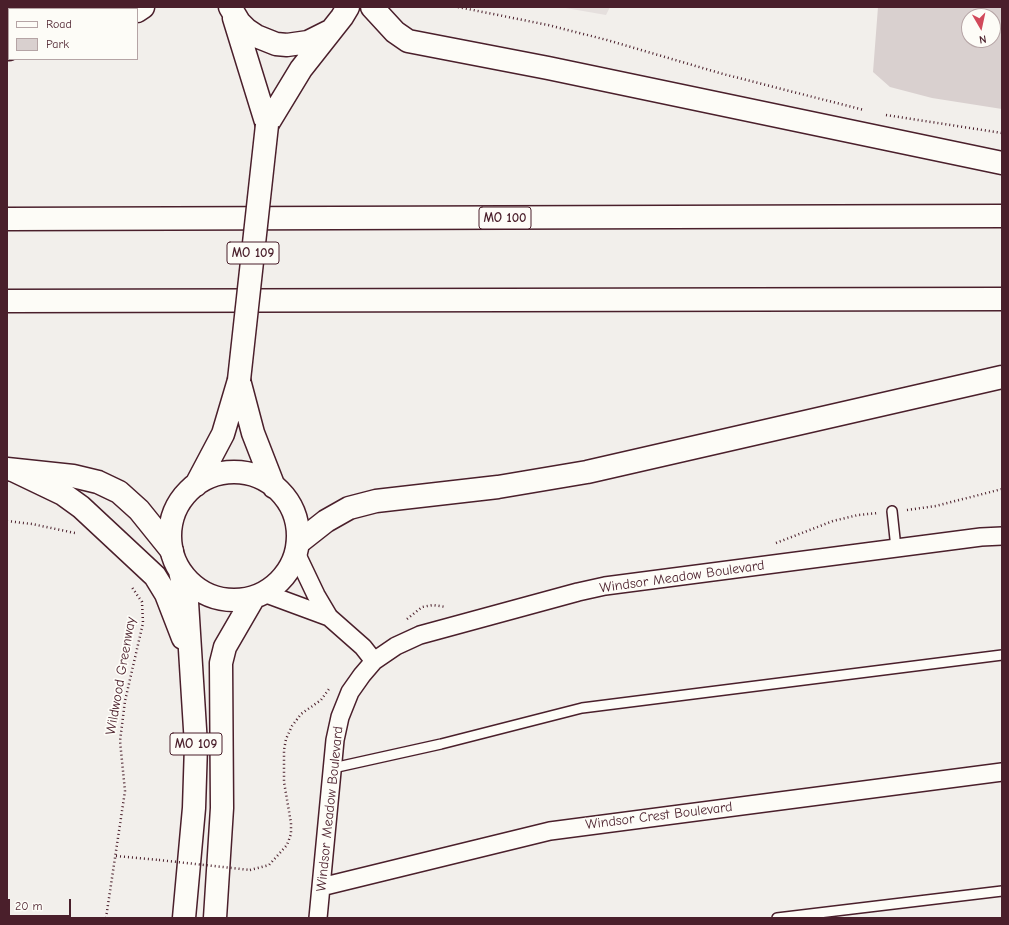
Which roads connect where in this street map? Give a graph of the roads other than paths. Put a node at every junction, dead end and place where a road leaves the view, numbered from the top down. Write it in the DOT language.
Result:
graph roads {
  1 [pos="230,7"];
  2 [pos="348,7"];
  3 [pos="372,7"];
  4 [pos="335,26"];
  5 [pos="267,125"];
  6 [pos="1002,163"];
  7 [pos="1002,216"];
  8 [pos="7,219"];
  9 [pos="1002,299"];
  10 [pos="7,301"];
  11 [pos="1002,377"];
  12 [pos="239,380"];
  13 [pos="11,470"];
  14 [pos="196,485"];
  15 [pos="274,487"];
  16 [pos="892,511"];
  17 [pos="1002,536"];
  18 [pos="297,548"];
  19 [pos="896,548"];
  20 [pos="176,561"];
  21 [pos="259,595"];
  22 [pos="329,617"];
  23 [pos="1002,655"];
  24 [pos="190,656"];
  25 [pos="374,661"];
  26 [pos="333,768"];
  27 [pos="1002,772"];
  28 [pos="321,887"];
  29 [pos="1002,891"];
  30 [pos="184,918"];
  31 [pos="215,918"];
  32 [pos="318,918"];
  33 [pos="777,918"];
  1 -- 4 [label="main road"];
  1 -- 5 [label="main road, MO 109"];
  2 -- 4 [label="main road, MO 109"];
  3 -- 6 [label="main road"];
  4 -- 5 [label="main road, MO 109"];
  5 -- 12 [label="main road, MO 109, bridge"];
  7 -- 8 [label="main road, MO 100"];
  9 -- 10 [label="main road"];
  11 -- 18 [label="main road"];
  12 -- 14 [label="main road, MO 109"];
  12 -- 15 [label="main road, MO 109"];
  13 -- 20 [label="main road"];
  13 -- 24 [label="main road"];
  14 -- 15 [label="main road"];
  14 -- 20 [label="main road, MO 109"];
  15 -- 18 [label="main road, MO 109"];
  16 -- 19 [label="lane"];
  17 -- 19 [label="street, Windsor Meadow Boulevard"];
  18 -- 21 [label="main road, MO 109"];
  18 -- 22 [label="street"];
  19 -- 25 [label="street, Windsor Meadow Boulevard"];
  20 -- 21 [label="main road"];
  20 -- 24 [label="main road, MO 109"];
  21 -- 22 [label="street"];
  21 -- 31 [label="main road, MO 109"];
  22 -- 25 [label="street"];
  23 -- 26 [label="lane"];
  24 -- 30 [label="main road, MO 109"];
  25 -- 26 [label="street, Windsor Meadow Boulevard"];
  26 -- 28 [label="street, Windsor Meadow Boulevard"];
  27 -- 28 [label="street, Windsor Crest Boulevard"];
  28 -- 32 [label="street, Windsor Meadow Boulevard"];
  29 -- 33 [label="lane"];
}
